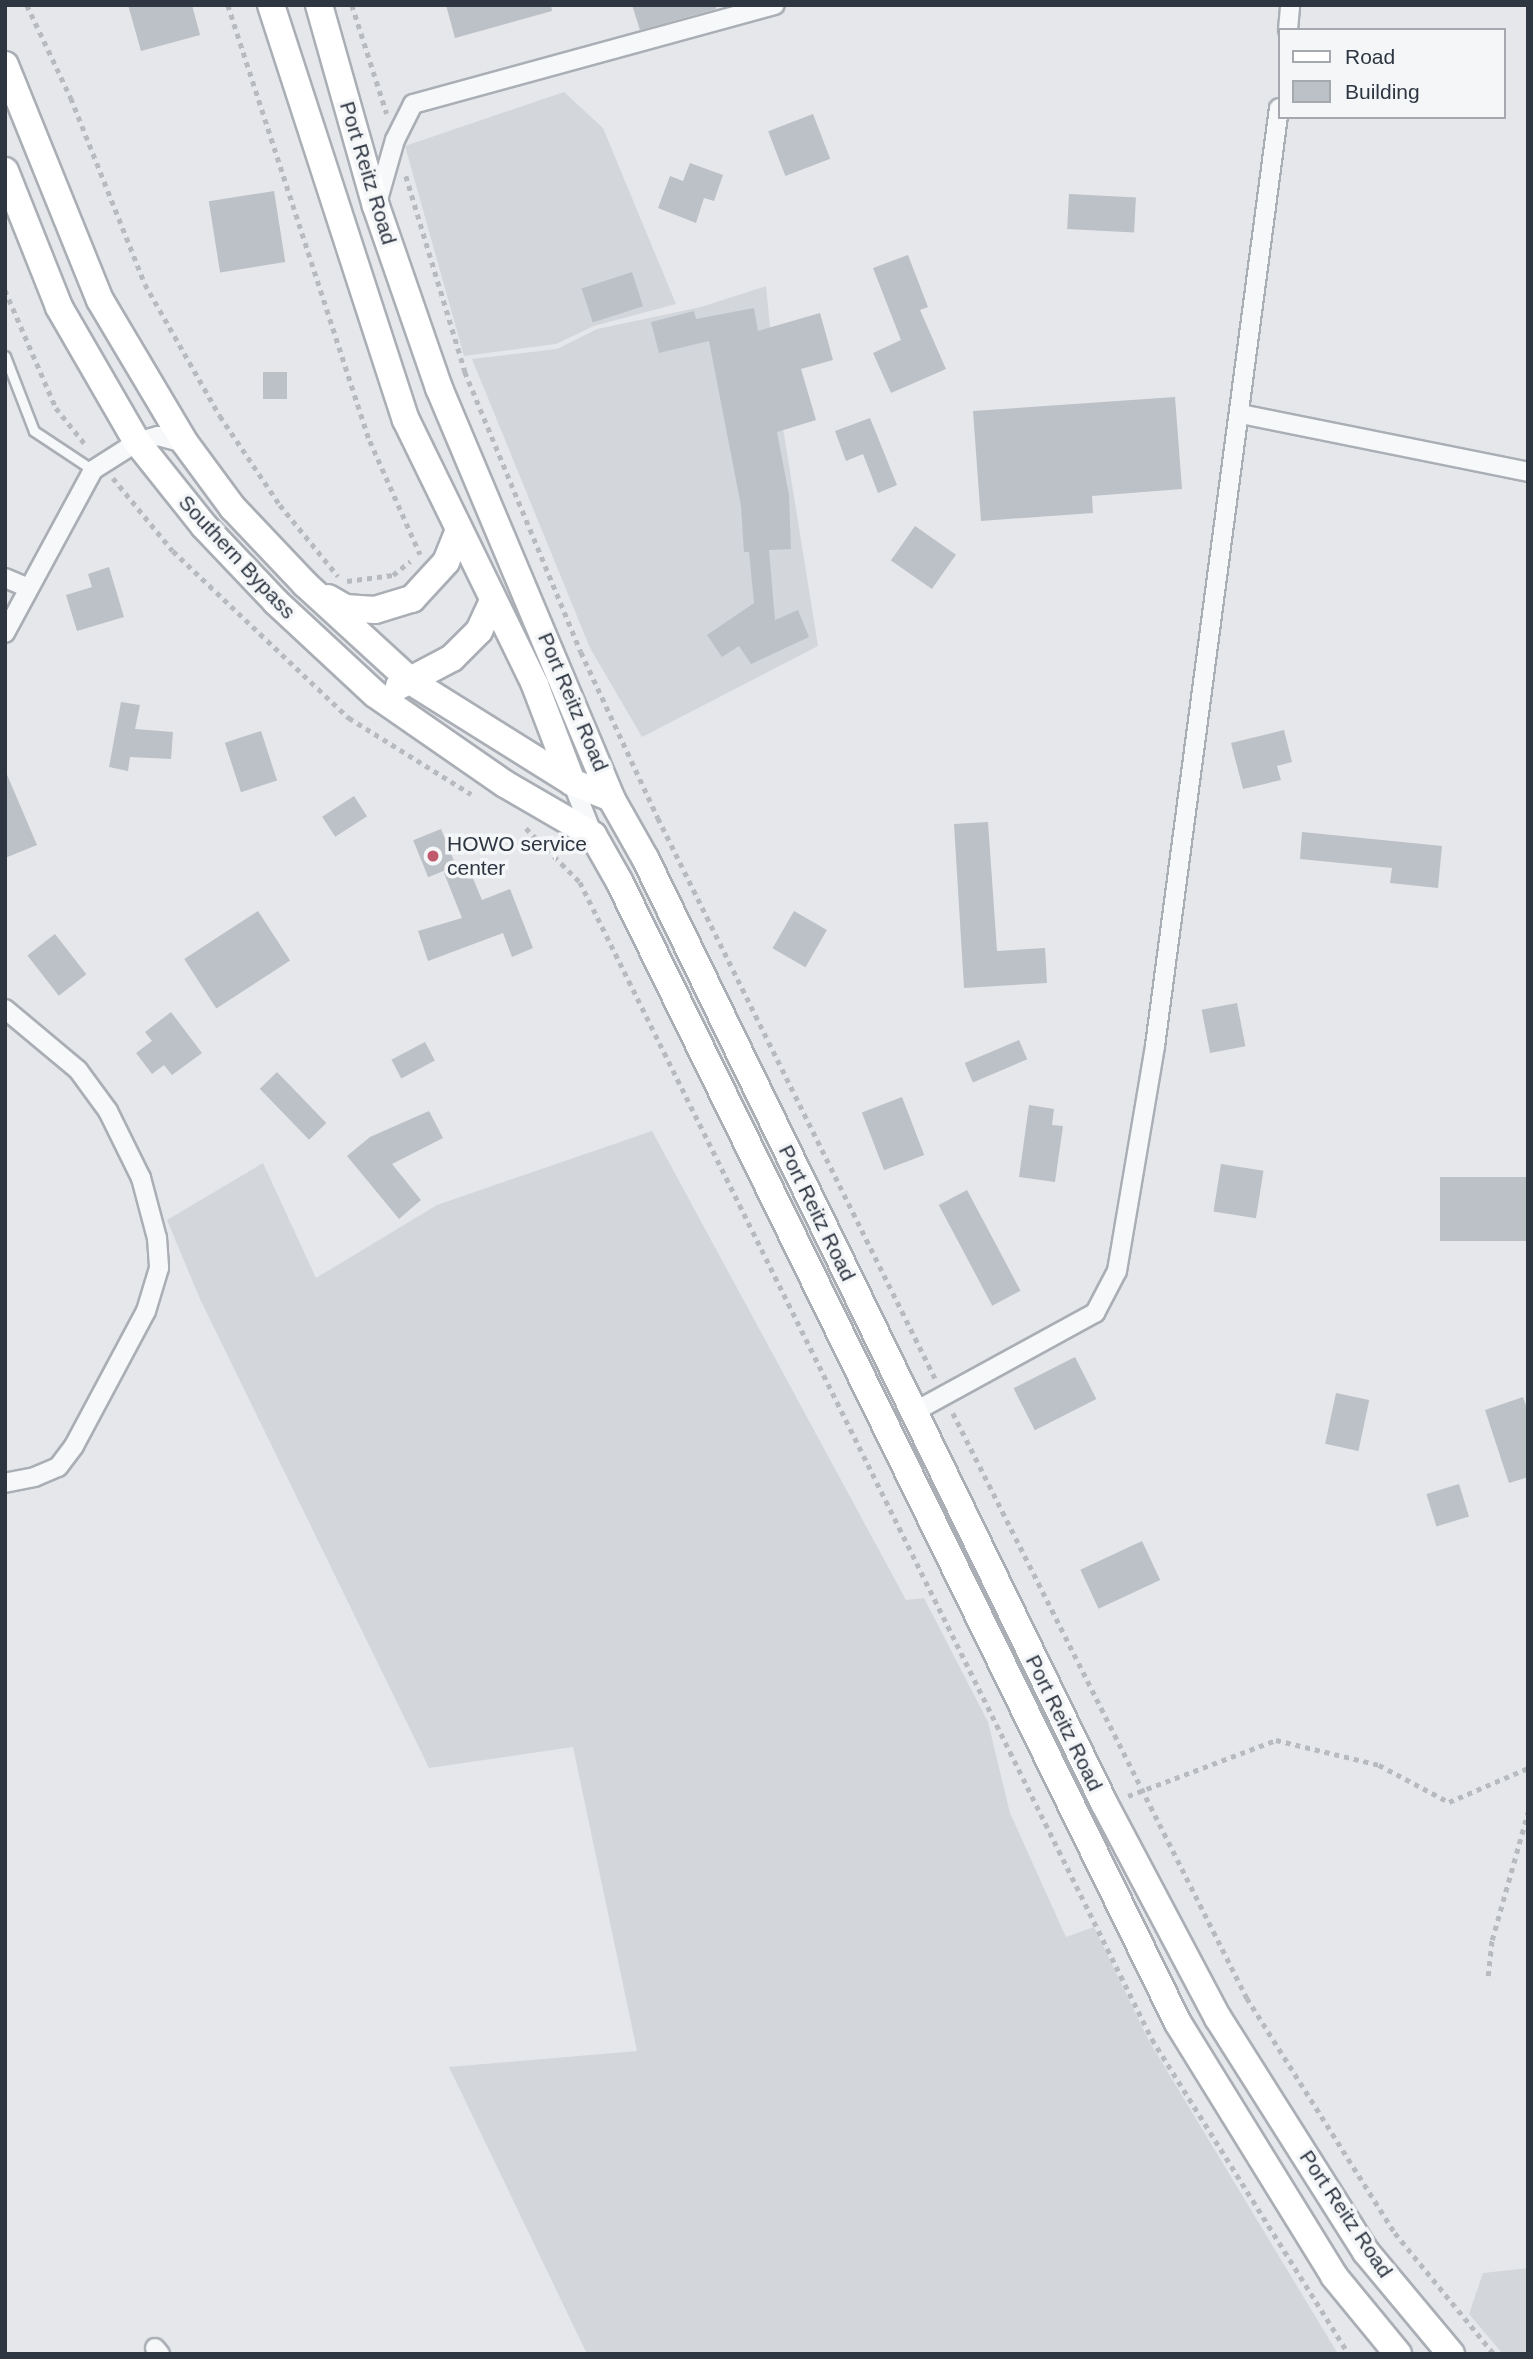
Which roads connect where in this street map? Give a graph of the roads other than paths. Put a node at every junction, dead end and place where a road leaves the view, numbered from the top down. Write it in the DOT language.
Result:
graph roads {
  1 [pos="271,5"];
  2 [pos="319,5"];
  3 [pos="775,5"];
  4 [pos="1290,5"];
  5 [pos="1288,28"];
  6 [pos="5,65"];
  7 [pos="1278,116"];
  8 [pos="5,172"];
  9 [pos="376,206"];
  10 [pos="5,356"];
  11 [pos="1241,414"];
  12 [pos="137,442"];
  13 [pos="185,443"];
  14 [pos="97,467"];
  15 [pos="1528,472"];
  16 [pos="459,530"];
  17 [pos="5,578"];
  18 [pos="306,584"];
  19 [pos="28,588"];
  20 [pos="493,601"];
  21 [pos="5,633"];
  22 [pos="412,682"];
  23 [pos="375,694"];
  24 [pos="572,782"];
  25 [pos="611,798"];
  26 [pos="593,835"];
  27 [pos="5,1009"];
  28 [pos="912,1413"];
  29 [pos="5,1483"];
  30 [pos="1395,2353"];
  31 [pos="1451,2354"];
  1 -- 16 [label="main road, Port Reitz Road"];
  2 -- 9 [label="main road, Port Reitz Road"];
  3 -- 9 [label="street"];
  4 -- 5 [label="street"];
  6 -- 13 [label="main road, Southern Bypass"];
  7 -- 11 [label="street"];
  8 -- 12 [label="main road, Southern Bypass"];
  9 -- 25 [label="main road, Port Reitz Road"];
  10 -- 14 [label="lane"];
  11 -- 15 [label="street"];
  11 -- 28 [label="street"];
  12 -- 13 [label="street"];
  12 -- 14 [label="street"];
  12 -- 23 [label="main road, Southern Bypass"];
  13 -- 18 [label="main road, Southern Bypass"];
  14 -- 19 [label="street"];
  16 -- 18 [label="main road"];
  16 -- 20 [label="main road, Port Reitz Road"];
  17 -- 19 [label="street"];
  18 -- 22 [label="main road, Southern Bypass"];
  19 -- 21 [label="street"];
  20 -- 22 [label="main road"];
  20 -- 24 [label="main road, Port Reitz Road"];
  22 -- 23 [label="main road"];
  22 -- 24 [label="main road, Southern Bypass"];
  23 -- 26 [label="main road, Southern Bypass"];
  24 -- 25 [label="main road, Southern Bypass"];
  24 -- 26 [label="street, Port Reitz Road"];
  25 -- 28 [label="main road, Port Reitz Road"];
  26 -- 30 [label="main road"];
  27 -- 29 [label="street"];
  28 -- 31 [label="main road, Port Reitz Road"];
}
